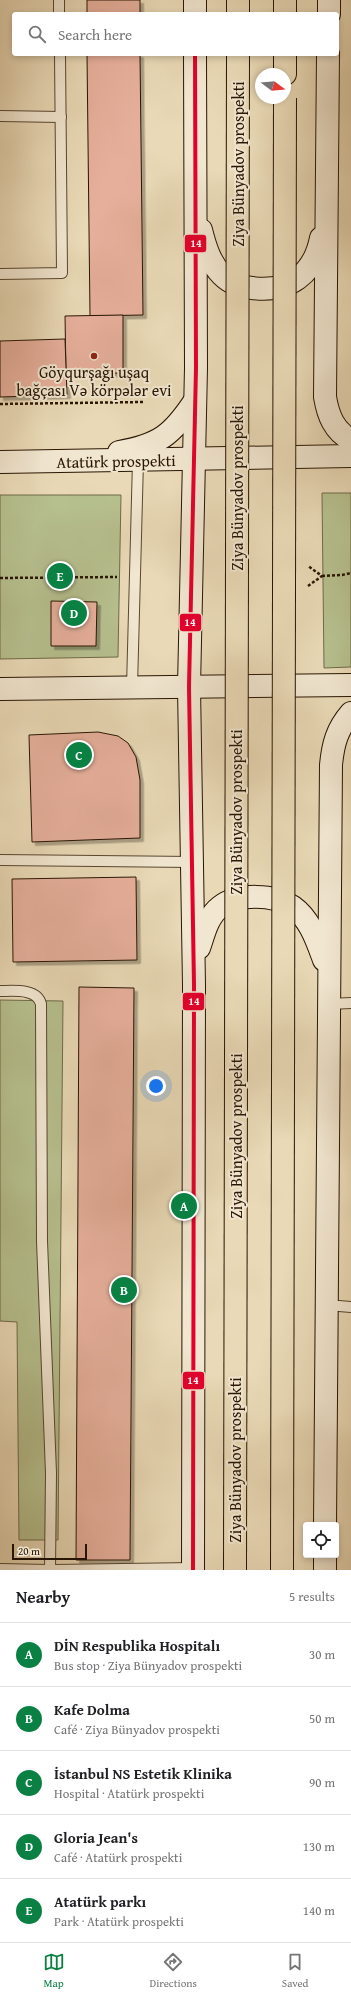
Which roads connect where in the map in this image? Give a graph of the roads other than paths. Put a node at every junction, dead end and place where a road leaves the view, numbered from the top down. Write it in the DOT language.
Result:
graph roads {
  1 [pos="59,0"];
  2 [pos="195,0"];
  3 [pos="238,0"];
  4 [pos="285,0"];
  5 [pos="329,0"];
  6 [pos="59,12"];
  7 [pos="195,12"];
  8 [pos="238,12"];
  9 [pos="285,12"];
  10 [pos="329,12"];
  11 [pos="60,56"];
  12 [pos="195,56"];
  13 [pos="238,56"];
  14 [pos="285,56"];
  15 [pos="328,56"];
  16 [pos="285,68"];
  17 [pos="285,104"];
  18 [pos="0,116"];
  19 [pos="61,117"];
  20 [pos="195,202"];
  21 [pos="326,212"];
  22 [pos="0,274"];
  23 [pos="194,402"];
  24 [pos="351,440"];
  25 [pos="351,456"];
  26 [pos="193,460"];
  27 [pos="138,461"];
  28 [pos="0,462"];
  29 [pos="66,462"];
  30 [pos="351,685"];
  31 [pos="132,687"];
  32 [pos="189,687"];
  33 [pos="0,689"];
  34 [pos="351,713"];
  35 [pos="0,860"];
  36 [pos="193,862"];
  37 [pos="328,968"];
  38 [pos="194,985"];
  39 [pos="0,991"];
  40 [pos="351,1003"];
  41 [pos="329,1004"];
  42 [pos="327,1305"];
  43 [pos="351,1307"];
  44 [pos="325,1522"];
  45 [pos="325,1558"];
  46 [pos="0,1569"];
  47 [pos="193,1569"];
  48 [pos="51,1570"];
  49 [pos="235,1570"];
  50 [pos="282,1570"];
  51 [pos="325,1570"];
  1 -- 6 [label="lane"];
  2 -- 7 [label="main road"];
  3 -- 8 [label="main road"];
  4 -- 9 [label="main road"];
  5 -- 10 [label="main road"];
  11 -- 19 [label="lane"];
  12 -- 20 [label="main road"];
  13 -- 49 [label="main road, Ziya Bünyadov prospekti, bridge"];
  14 -- 16 [label="main road"];
  15 -- 21 [label="main road"];
  17 -- 50 [label="main road, bridge"];
  18 -- 19 [label="lane"];
  19 -- 22 [label="lane"];
  20 -- 21 [label="main road"];
  20 -- 23 [label="main road"];
  21 -- 24 [label="main road"];
  23 -- 26 [label="main road"];
  23 -- 29 [label="main road"];
  25 -- 26 [label="main road, Atatürk prospekti"];
  26 -- 27 [label="main road, Atatürk prospekti"];
  26 -- 32 [label="main road"];
  27 -- 29 [label="main road, Atatürk prospekti"];
  27 -- 31 [label="lane"];
  28 -- 29 [label="main road, Atatürk prospekti"];
  30 -- 32 [label="main road"];
  31 -- 32 [label="main road"];
  31 -- 33 [label="main road"];
  32 -- 36 [label="main road"];
  34 -- 37 [label="main road"];
  35 -- 36 [label="lane"];
  36 -- 38 [label="main road"];
  37 -- 38 [label="main road"];
  37 -- 41 [label="main road"];
  38 -- 47 [label="main road"];
  39 -- 48 [label="lane"];
  40 -- 41 [label="lane"];
  41 -- 42 [label="main road"];
  42 -- 43 [label="lane"];
  42 -- 44 [label="main road"];
  45 -- 51 [label="main road"];
  46 -- 48 [label="lane"];
  47 -- 48 [label="lane"];
}
